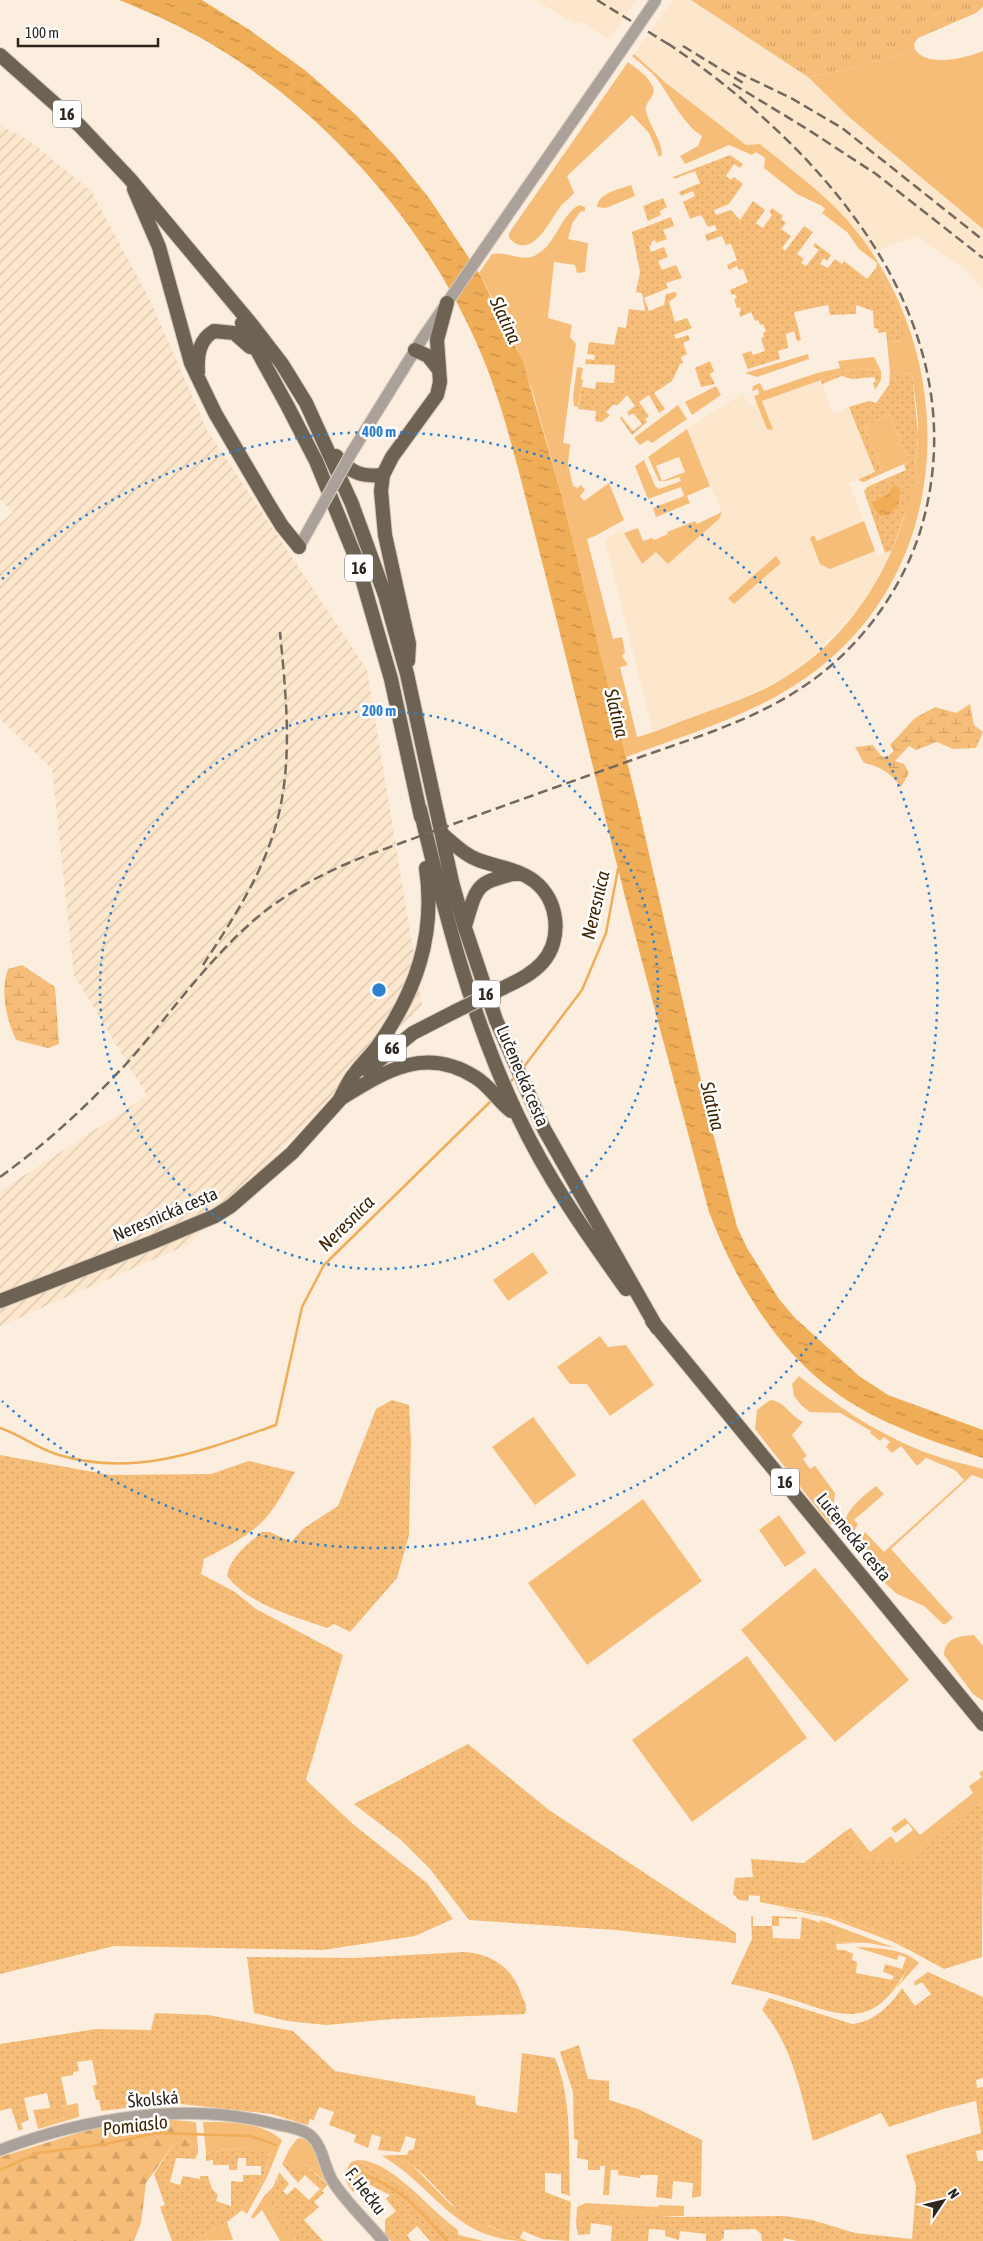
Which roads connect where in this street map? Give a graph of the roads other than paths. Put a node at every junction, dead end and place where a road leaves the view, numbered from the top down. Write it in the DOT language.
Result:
graph roads {
  1 [pos="656,0"];
  2 [pos="0,55"];
  3 [pos="130,179"];
  4 [pos="226,297"];
  5 [pos="447,303"];
  6 [pos="416,350"];
  7 [pos="265,364"];
  8 [pos="440,370"];
  9 [pos="198,375"];
  10 [pos="326,445"];
  11 [pos="383,476"];
  12 [pos="299,546"];
  13 [pos="407,674"];
  14 [pos="420,809"];
  15 [pos="442,834"];
  16 [pos="518,873"];
  17 [pos="465,928"];
  18 [pos="340,1100"];
  19 [pos="508,1104"];
  20 [pos="0,1301"];
  21 [pos="657,1328"];
  22 [pos="983,1724"];
  23 [pos="310,2135"];
  24 [pos="0,2150"];
  25 [pos="383,2241"];
  1 -- 5 [label="street, bridge"];
  2 -- 3 [label="main road, 16"];
  3 -- 4 [label="main road, 16"];
  3 -- 9 [label="main road"];
  4 -- 7 [label="main road, 16"];
  4 -- 10 [label="main road, 16"];
  5 -- 6 [label="street"];
  5 -- 8 [label="main road"];
  6 -- 8 [label="main road"];
  6 -- 12 [label="street, bridge"];
  7 -- 9 [label="main road"];
  7 -- 14 [label="main road, 16"];
  8 -- 11 [label="main road"];
  9 -- 12 [label="main road"];
  10 -- 11 [label="main road"];
  10 -- 13 [label="main road, 16"];
  11 -- 13 [label="main road"];
  13 -- 15 [label="main road, 16"];
  14 -- 18 [label="main road"];
  14 -- 19 [label="main road, Lučenecká cesta / 16"];
  15 -- 16 [label="main road"];
  15 -- 17 [label="main road, Lučenecká cesta / 16"];
  16 -- 17 [label="main road"];
  16 -- 18 [label="main road, 66, bridge"];
  17 -- 21 [label="main road, Lučenecká cesta / 16"];
  18 -- 19 [label="main road"];
  18 -- 20 [label="main road, Neresnická cesta / 66"];
  19 -- 21 [label="main road, Lučenecká cesta / 16"];
  21 -- 22 [label="main road, Lučenecká cesta / 16"];
  23 -- 24 [label="street, Školská"];
  23 -- 25 [label="street, F. Hečku"];
}
